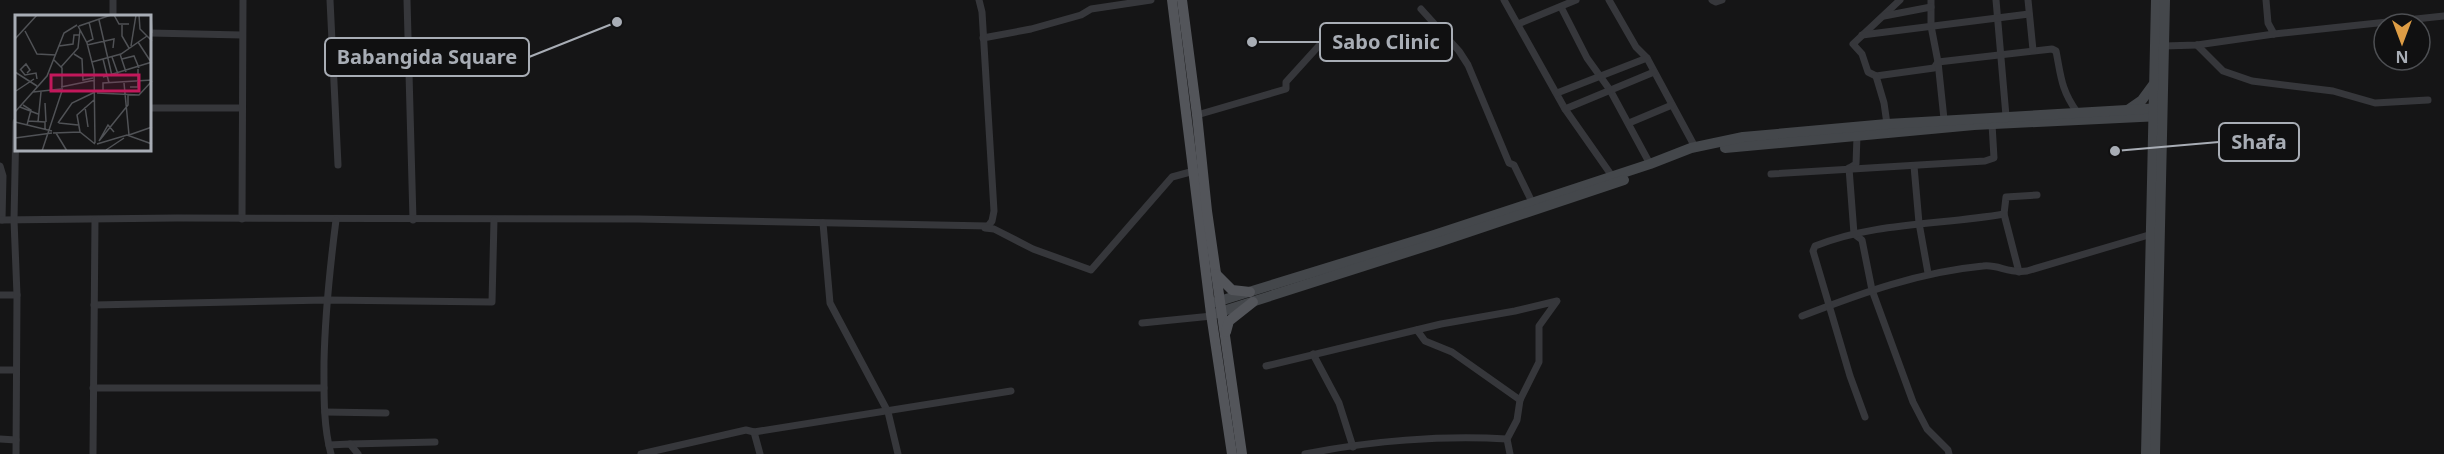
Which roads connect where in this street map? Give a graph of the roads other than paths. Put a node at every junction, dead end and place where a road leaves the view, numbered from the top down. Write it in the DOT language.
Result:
graph roads {
  1 [pos="243,0"];
  2 [pos="330,0"];
  3 [pos="406,0"];
  4 [pos="979,0"];
  5 [pos="985,0"];
  6 [pos="1151,0"];
  7 [pos="1172,0"];
  8 [pos="1182,0"];
  9 [pos="1504,0"];
  10 [pos="1576,0"];
  11 [pos="1609,0"];
  12 [pos="1712,0"];
  13 [pos="1722,0"];
  14 [pos="1900,0"];
  15 [pos="1996,0"];
  16 [pos="2028,0"];
  17 [pos="2156,0"];
  18 [pos="2165,0"];
  19 [pos="2266,0"];
  20 [pos="1931,3"];
  21 [pos="1561,7"];
  22 [pos="1421,9"];
  23 [pos="982,12"];
  24 [pos="2029,14"];
  25 [pos="1883,16"];
  26 [pos="2444,16"];
  27 [pos="1997,17"];
  28 [pos="1518,24"];
  29 [pos="1931,26"];
  30 [pos="152,33"];
  31 [pos="2274,34"];
  32 [pos="242,35"];
  33 [pos="1862,35"];
  34 [pos="984,38"];
  35 [pos="1325,39"];
  36 [pos="2197,45"];
  37 [pos="2164,46"];
  38 [pos="2033,50"];
  39 [pos="2002,56"];
  40 [pos="1647,58"];
  41 [pos="1938,62"];
  42 [pos="1654,72"];
  43 [pos="1600,76"];
  44 [pos="1876,76"];
  45 [pos="2154,85"];
  46 [pos="1610,90"];
  47 [pos="1557,93"];
  48 [pos="2428,100"];
  49 [pos="1672,105"];
  50 [pos="152,108"];
  51 [pos="241,108"];
  52 [pos="1565,109"];
  53 [pos="2077,112"];
  54 [pos="2157,112"];
  55 [pos="2132,113"];
  56 [pos="1197,116"];
  57 [pos="2006,116"];
  58 [pos="1944,119"];
  59 [pos="1629,123"];
  60 [pos="1887,124"];
  61 [pos="1992,124"];
  62 [pos="2153,134"];
  63 [pos="1857,136"];
  64 [pos="1695,147"];
  65 [pos="15,152"];
  66 [pos="1650,164"];
  67 [pos="338,165"];
  68 [pos="0,166"];
  69 [pos="1914,166"];
  70 [pos="1849,168"];
  71 [pos="1194,171"];
  72 [pos="1772,174"];
  73 [pos="1612,176"];
  74 [pos="2037,195"];
  75 [pos="1532,202"];
  76 [pos="2004,214"];
  77 [pos="95,219"];
  78 [pos="242,219"];
  79 [pos="336,219"];
  80 [pos="1,220"];
  81 [pos="14,220"];
  82 [pos="413,220"];
  83 [pos="494,220"];
  84 [pos="823,223"];
  85 [pos="1919,223"];
  86 [pos="967,226"];
  87 [pos="1854,234"];
  88 [pos="2152,234"];
  89 [pos="2019,272"];
  90 [pos="1928,273"];
  91 [pos="1216,274"];
  92 [pos="1872,290"];
  93 [pos="0,295"];
  94 [pos="17,295"];
  95 [pos="1251,297"];
  96 [pos="326,300"];
  97 [pos="94,305"];
  98 [pos="1829,306"];
  99 [pos="1215,309"];
  100 [pos="1802,316"];
  101 [pos="1142,323"];
  102 [pos="1417,330"];
  103 [pos="1225,335"];
  104 [pos="1313,354"];
  105 [pos="1266,366"];
  106 [pos="0,370"];
  107 [pos="15,370"];
  108 [pos="93,388"];
  109 [pos="324,388"];
  110 [pos="1011,391"];
  111 [pos="1521,400"];
  112 [pos="325,412"];
  113 [pos="888,412"];
  114 [pos="386,413"];
  115 [pos="1865,417"];
  116 [pos="754,432"];
  117 [pos="0,439"];
  118 [pos="1507,439"];
  119 [pos="16,440"];
  120 [pos="435,442"];
  121 [pos="350,444"];
  122 [pos="329,445"];
  123 [pos="1353,447"];
  124 [pos="16,454"];
  125 [pos="93,454"];
  126 [pos="331,454"];
  127 [pos="358,454"];
  128 [pos="641,454"];
  129 [pos="760,454"];
  130 [pos="898,454"];
  131 [pos="1232,454"];
  132 [pos="1242,454"];
  133 [pos="1305,454"];
  134 [pos="1510,454"];
  135 [pos="1949,454"];
  136 [pos="2146,454"];
  137 [pos="2155,454"];
  1 -- 32 [label="street"];
  2 -- 67 [label="street"];
  3 -- 82 [label="street"];
  4 -- 23 [label="street"];
  5 -- 23 [label="street"];
  6 -- 34 [label="street"];
  7 -- 71 [label="main road"];
  8 -- 56 [label="main road"];
  9 -- 28 [label="street"];
  10 -- 21 [label="street"];
  11 -- 40 [label="street"];
  12 -- 13 [label="street"];
  14 -- 25 [label="street"];
  15 -- 27 [label="street"];
  16 -- 24 [label="street"];
  17 -- 45 [label="street"];
  18 -- 37 [label="street"];
  19 -- 31 [label="street"];
  20 -- 25 [label="street"];
  20 -- 29 [label="street"];
  21 -- 28 [label="street"];
  21 -- 43 [label="street"];
  22 -- 75 [label="street"];
  23 -- 34 [label="street"];
  24 -- 27 [label="street"];
  24 -- 38 [label="street"];
  25 -- 33 [label="street"];
  26 -- 31 [label="street"];
  27 -- 29 [label="street"];
  27 -- 39 [label="street"];
  28 -- 47 [label="street"];
  29 -- 33 [label="street"];
  29 -- 41 [label="street"];
  30 -- 32 [label="street"];
  31 -- 36 [label="street"];
  32 -- 51 [label="street"];
  33 -- 44 [label="street"];
  34 -- 86 [label="street"];
  35 -- 56 [label="street"];
  36 -- 37 [label="street"];
  36 -- 48 [label="street"];
  37 -- 54 [label="street"];
  38 -- 39 [label="street"];
  38 -- 53 [label="street"];
  39 -- 41 [label="street"];
  39 -- 57 [label="street"];
  40 -- 42 [label="street"];
  40 -- 43 [label="street"];
  41 -- 44 [label="street"];
  41 -- 58 [label="street"];
  42 -- 46 [label="street"];
  42 -- 49 [label="street"];
  43 -- 46 [label="street"];
  43 -- 47 [label="street"];
  44 -- 60 [label="street"];
  45 -- 54 [label="street"];
  45 -- 55 [label="street"];
  46 -- 52 [label="street"];
  46 -- 59 [label="street"];
  47 -- 52 [label="street"];
  49 -- 59 [label="street"];
  49 -- 64 [label="street"];
  50 -- 51 [label="street"];
  51 -- 78 [label="street"];
  52 -- 73 [label="street"];
  53 -- 55 [label="street"];
  53 -- 57 [label="street"];
  54 -- 55 [label="street"];
  54 -- 62 [label="street"];
  54 -- 137 [label="street"];
  55 -- 61 [label="street"];
  55 -- 62 [label="street"];
  56 -- 91 [label="main road"];
  57 -- 58 [label="street"];
  58 -- 60 [label="street"];
  59 -- 66 [label="street"];
  60 -- 64 [label="street"];
  61 -- 63 [label="street"];
  61 -- 69 [label="street"];
  62 -- 88 [label="street"];
  63 -- 70 [label="street"];
  63 -- 95 [label="street"];
  64 -- 66 [label="street"];
  65 -- 81 [label="street"];
  66 -- 73 [label="street"];
  68 -- 80 [label="street"];
  69 -- 70 [label="street"];
  69 -- 85 [label="street"];
  70 -- 72 [label="street"];
  70 -- 87 [label="street"];
  71 -- 86 [label="street"];
  71 -- 99 [label="main road"];
  73 -- 75 [label="street"];
  74 -- 76 [label="street"];
  75 -- 95 [label="street"];
  76 -- 85 [label="street"];
  76 -- 89 [label="street"];
  77 -- 78 [label="street"];
  77 -- 81 [label="street"];
  77 -- 97 [label="street"];
  78 -- 79 [label="street"];
  79 -- 82 [label="street"];
  79 -- 96 [label="street"];
  80 -- 81 [label="street"];
  81 -- 94 [label="street"];
  82 -- 83 [label="street"];
  83 -- 84 [label="street"];
  83 -- 96 [label="street"];
  84 -- 86 [label="street"];
  84 -- 113 [label="street"];
  85 -- 87 [label="street"];
  85 -- 90 [label="street"];
  87 -- 92 [label="street"];
  87 -- 98 [label="street"];
  88 -- 89 [label="street"];
  88 -- 136 [label="street"];
  89 -- 90 [label="street"];
  90 -- 92 [label="street"];
  91 -- 95 [label="main road"];
  91 -- 99 [label="main road"];
  92 -- 98 [label="street"];
  92 -- 135 [label="street"];
  93 -- 94 [label="street"];
  94 -- 107 [label="street"];
  95 -- 99 [label="street"];
  95 -- 103 [label="main road"];
  96 -- 97 [label="street"];
  96 -- 109 [label="street"];
  97 -- 108 [label="street"];
  98 -- 100 [label="street"];
  98 -- 115 [label="street"];
  99 -- 101 [label="street"];
  99 -- 103 [label="main road"];
  99 -- 131 [label="main road"];
  102 -- 104 [label="street"];
  102 -- 111 [label="street"];
  102 -- 111 [label="street"];
  103 -- 132 [label="main road"];
  104 -- 105 [label="street"];
  104 -- 123 [label="street"];
  106 -- 107 [label="street"];
  107 -- 119 [label="street"];
  108 -- 109 [label="street"];
  108 -- 125 [label="street"];
  109 -- 112 [label="street"];
  110 -- 113 [label="street"];
  111 -- 118 [label="street"];
  112 -- 114 [label="street"];
  112 -- 122 [label="street"];
  113 -- 116 [label="street"];
  113 -- 130 [label="street"];
  116 -- 128 [label="street"];
  116 -- 129 [label="street"];
  117 -- 119 [label="street"];
  118 -- 123 [label="street"];
  118 -- 134 [label="street"];
  119 -- 124 [label="street"];
  120 -- 121 [label="street"];
  121 -- 122 [label="street"];
  121 -- 127 [label="street"];
  122 -- 126 [label="street"];
  123 -- 133 [label="street"];
}
